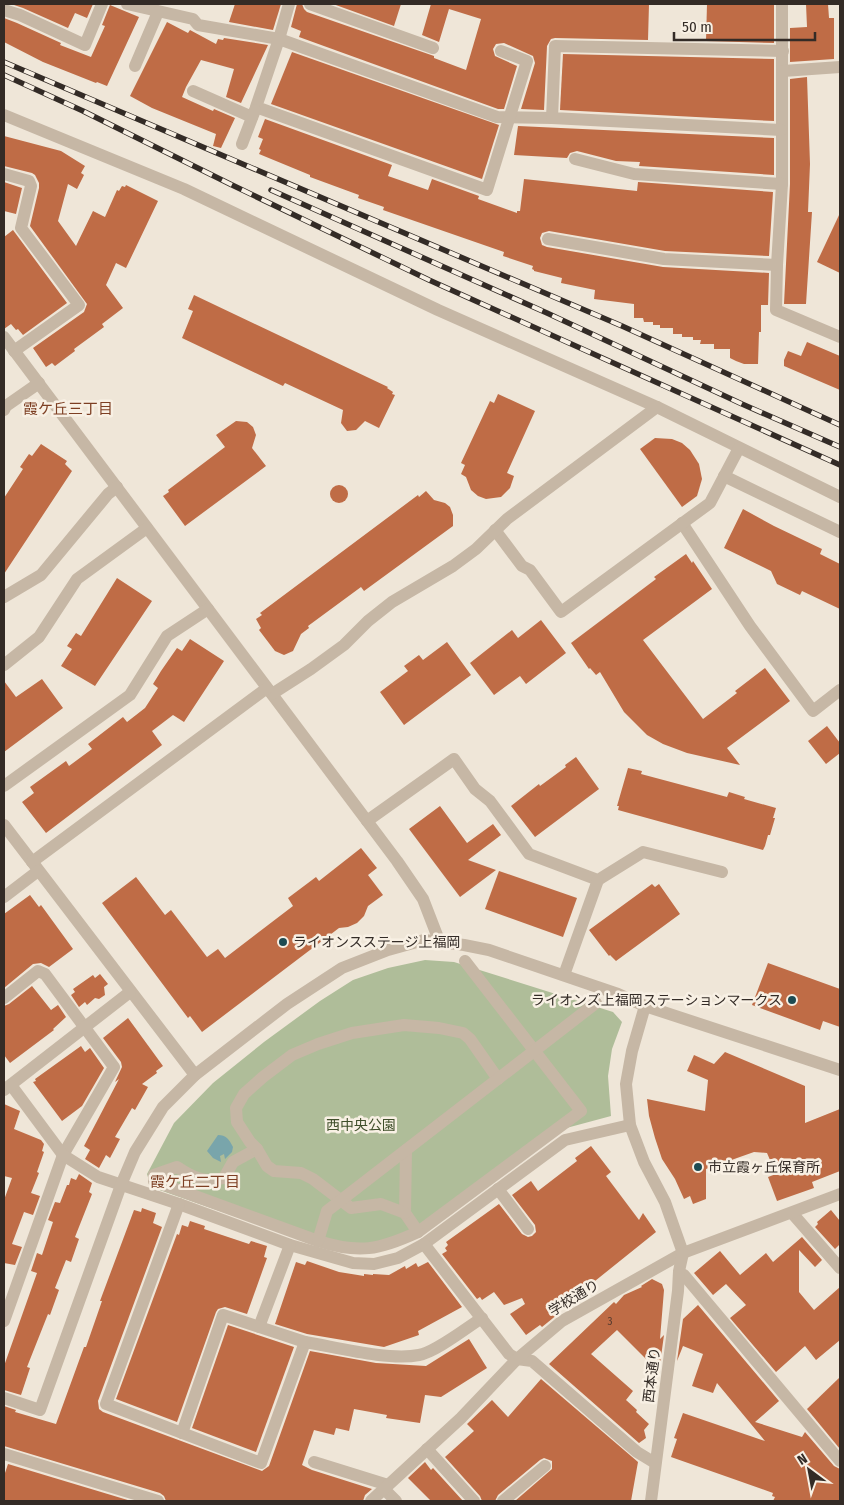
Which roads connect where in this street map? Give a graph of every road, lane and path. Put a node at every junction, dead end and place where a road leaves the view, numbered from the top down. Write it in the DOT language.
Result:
graph roads {
  1 [pos="102,4"];
  2 [pos="127,4"];
  3 [pos="289,4"];
  4 [pos="310,4"];
  5 [pos="782,4"];
  6 [pos="4,10"];
  7 [pos="158,12"];
  8 [pos="279,39"];
  9 [pos="433,48"];
  10 [pos="501,51"];
  11 [pos="783,51"];
  12 [pos="135,66"];
  13 [pos="840,68"];
  14 [pos="783,70"];
  15 [pos="193,91"];
  16 [pos="254,112"];
  17 [pos="4,115"];
  18 [pos="510,117"];
  19 [pos="552,118"];
  20 [pos="781,130"];
  21 [pos="242,144"];
  22 [pos="575,159"];
  23 [pos="4,174"];
  24 [pos="782,184"];
  25 [pos="548,239"];
  26 [pos="777,265"];
  27 [pos="4,337"];
  28 [pos="840,337"];
  29 [pos="14,351"];
  30 [pos="39,383"];
  31 [pos="657,407"];
  32 [pos="4,410"];
  33 [pos="739,448"];
  34 [pos="724,476"];
  35 [pos="117,487"];
  36 [pos="840,497"];
  37 [pos="682,523"];
  38 [pos="147,528"];
  39 [pos="495,530"];
  40 [pos="840,532"];
  41 [pos="4,596"];
  42 [pos="208,609"];
  43 [pos="4,665"];
  44 [pos="840,690"];
  45 [pos="270,691"];
  46 [pos="4,786"];
  47 [pos="367,821"];
  48 [pos="4,825"];
  49 [pos="35,866"];
  50 [pos="722,872"];
  51 [pos="598,880"];
  52 [pos="4,896"];
  53 [pos="440,943"];
  54 [pos="465,961"];
  55 [pos="564,975"];
  56 [pos="130,992"];
  57 [pos="4,998"];
  58 [pos="596,1003"];
  59 [pos="645,1006"];
  60 [pos="85,1027"];
  61 [pos="534,1051"];
  62 [pos="840,1070"];
  63 [pos="195,1075"];
  64 [pos="498,1079"];
  65 [pos="7,1088"];
  66 [pos="630,1125"];
  67 [pos="257,1150"];
  68 [pos="406,1150"];
  69 [pos="63,1155"];
  70 [pos="121,1185"];
  71 [pos="498,1189"];
  72 [pos="840,1194"];
  73 [pos="340,1201"];
  74 [pos="179,1204"];
  75 [pos="405,1213"];
  76 [pos="792,1213"];
  77 [pos="528,1229"];
  78 [pos="418,1232"];
  79 [pos="318,1241"];
  80 [pos="424,1244"];
  81 [pos="290,1245"];
  82 [pos="683,1253"];
  83 [pos="840,1268"];
  84 [pos="679,1273"];
  85 [pos="482,1318"];
  86 [pos="4,1322"];
  87 [pos="259,1327"];
  88 [pos="304,1342"];
  89 [pos="517,1359"];
  90 [pos="4,1398"];
  91 [pos="182,1433"];
  92 [pos="427,1449"];
  93 [pos="4,1454"];
  94 [pos="840,1460"];
  95 [pos="314,1462"];
  96 [pos="655,1463"];
  97 [pos="545,1466"];
  98 [pos="386,1487"];
  99 [pos="158,1501"];
  100 [pos="371,1501"];
  101 [pos="396,1501"];
  102 [pos="474,1501"];
  103 [pos="503,1501"];
  104 [pos="651,1501"];
  1 -- 6 [label="street"];
  2 -- 7 [label="street"];
  3 -- 8 [label="street"];
  4 -- 9 [label="street"];
  5 -- 11 [label="street"];
  7 -- 8 [label="street"];
  7 -- 12 [label="street"];
  8 -- 16 [label="street"];
  8 -- 18 [label="street"];
  10 -- 18 [label="street"];
  11 -- 14 [label="street"];
  11 -- 19 [label="street"];
  13 -- 14 [label="street"];
  14 -- 20 [label="street"];
  15 -- 16 [label="street"];
  16 -- 18 [label="street"];
  16 -- 21 [label="street"];
  17 -- 31 [label="street"];
  18 -- 19 [label="street"];
  19 -- 20 [label="street"];
  20 -- 24 [label="street"];
  22 -- 24 [label="street"];
  23 -- 29 [label="street"];
  24 -- 26 [label="street"];
  25 -- 26 [label="street"];
  26 -- 28 [label="street"];
  27 -- 29 [label="street"];
  29 -- 30 [label="street"];
  30 -- 32 [label="street"];
  30 -- 35 [label="street"];
  31 -- 33 [label="street"];
  31 -- 39 [label="street"];
  33 -- 34 [label="street"];
  33 -- 36 [label="street"];
  34 -- 37 [label="street"];
  34 -- 40 [label="street"];
  35 -- 38 [label="street"];
  35 -- 41 [label="street"];
  37 -- 39 [label="street"];
  37 -- 44 [label="street"];
  38 -- 42 [label="street"];
  38 -- 43 [label="street"];
  39 -- 45 [label="street"];
  42 -- 45 [label="street"];
  42 -- 46 [label="street"];
  45 -- 47 [label="street"];
  45 -- 49 [label="street"];
  47 -- 51 [label="street"];
  47 -- 53 [label="street"];
  48 -- 49 [label="street"];
  49 -- 52 [label="street"];
  49 -- 56 [label="street"];
  50 -- 51 [label="street"];
  51 -- 55 [label="street"];
  53 -- 55 [label="street"];
  53 -- 63 [label="street"];
  54 -- 61 [label="street"];
  55 -- 59 [label="street"];
  56 -- 60 [label="street"];
  56 -- 63 [label="street"];
  57 -- 60 [label="street"];
  58 -- 61 [label="street"];
  59 -- 62 [label="street"];
  59 -- 66 [label="street"];
  60 -- 65 [label="street"];
  60 -- 69 [label="street"];
  61 -- 64 [label="street"];
  61 -- 78 [label="street"];
  63 -- 70 [label="street"];
  64 -- 67 [label="street"];
  64 -- 68 [label="street"];
  65 -- 69 [label="street"];
  66 -- 71 [label="street"];
  66 -- 82 [label="street"];
  67 -- 73 [label="street"];
  67 -- 79 [label="street"];
  68 -- 73 [label="street"];
  68 -- 75 [label="street"];
  69 -- 70 [label="street"];
  69 -- 86 [label="street"];
  70 -- 74 [label="street"];
  70 -- 90 [label="street"];
  71 -- 77 [label="street"];
  71 -- 80 [label="street"];
  72 -- 76 [label="street, 学校通り"];
  73 -- 75 [label="street"];
  73 -- 79 [label="street"];
  74 -- 81 [label="street"];
  74 -- 91 [label="street"];
  75 -- 78 [label="street"];
  76 -- 82 [label="street, 学校通り"];
  76 -- 83 [label="street"];
  78 -- 79 [label="street"];
  80 -- 81 [label="street"];
  80 -- 85 [label="street"];
  81 -- 87 [label="street"];
  82 -- 84 [label="street, 西本通り"];
  82 -- 89 [label="street, 学校通り"];
  84 -- 94 [label="street"];
  84 -- 96 [label="street, 西本通り"];
  85 -- 88 [label="street"];
  85 -- 89 [label="street"];
  87 -- 88 [label="street"];
  87 -- 91 [label="street"];
  88 -- 91 [label="street"];
  89 -- 92 [label="street, 学校通り"];
  89 -- 96 [label="street"];
  92 -- 98 [label="street, 学校通り"];
  92 -- 102 [label="street"];
  93 -- 99 [label="street"];
  95 -- 98 [label="street"];
  96 -- 104 [label="street, 西本通り"];
  97 -- 103 [label="street"];
  98 -- 100 [label="street, 学校通り"];
  98 -- 101 [label="street"];
}
